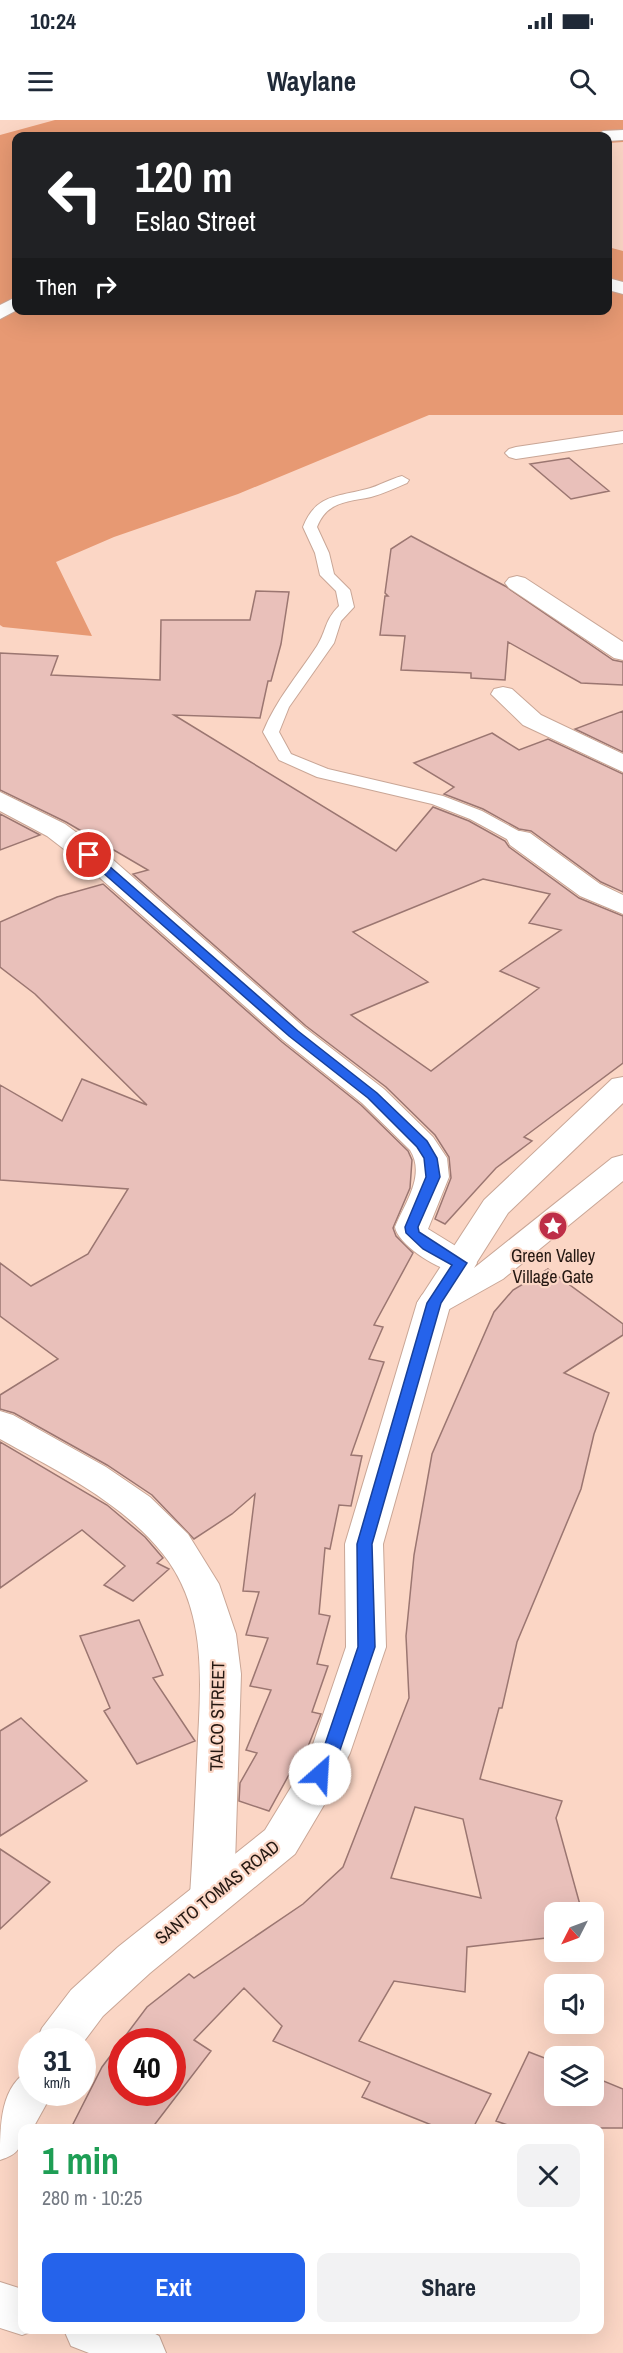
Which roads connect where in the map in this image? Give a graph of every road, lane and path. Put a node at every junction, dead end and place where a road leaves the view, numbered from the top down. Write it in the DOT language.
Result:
graph roads {
  1 [pos="623,437"];
  2 [pos="516,453"];
  3 [pos="402,480"];
  4 [pos="517,583"];
  5 [pos="623,653"];
  6 [pos="503,694"];
  7 [pos="623,764"];
  8 [pos="0,800"];
  9 [pos="520,839"];
  10 [pos="623,906"];
  11 [pos="623,1086"];
  12 [pos="623,1165"];
  13 [pos="460,1263"];
  14 [pos="434,1303"];
  15 [pos="0,1422"];
  16 [pos="212,1896"];
  17 [pos="68,2028"];
  18 [pos="21,2106"];
  19 [pos="0,2140"];
  20 [pos="0,2305"];
  21 [pos="18,2311"];
  22 [pos="106,2334"];
  23 [pos="141,2353"];
  1 -- 2 [label="street"];
  3 -- 9 [label="lane"];
  4 -- 5 [label="street"];
  6 -- 7 [label="street"];
  8 -- 13 [label="street"];
  9 -- 10 [label="street"];
  11 -- 13 [label="street, SANTO TOMAS ROAD"];
  12 -- 14 [label="street"];
  13 -- 14 [label="street, SANTO TOMAS ROAD"];
  14 -- 16 [label="street, SANTO TOMAS ROAD"];
  15 -- 16 [label="street, TALCO STREET"];
  16 -- 17 [label="street, SANTO TOMAS ROAD"];
  18 -- 19 [label="street"];
  20 -- 21 [label="street"];
  22 -- 23 [label="street"];
}
